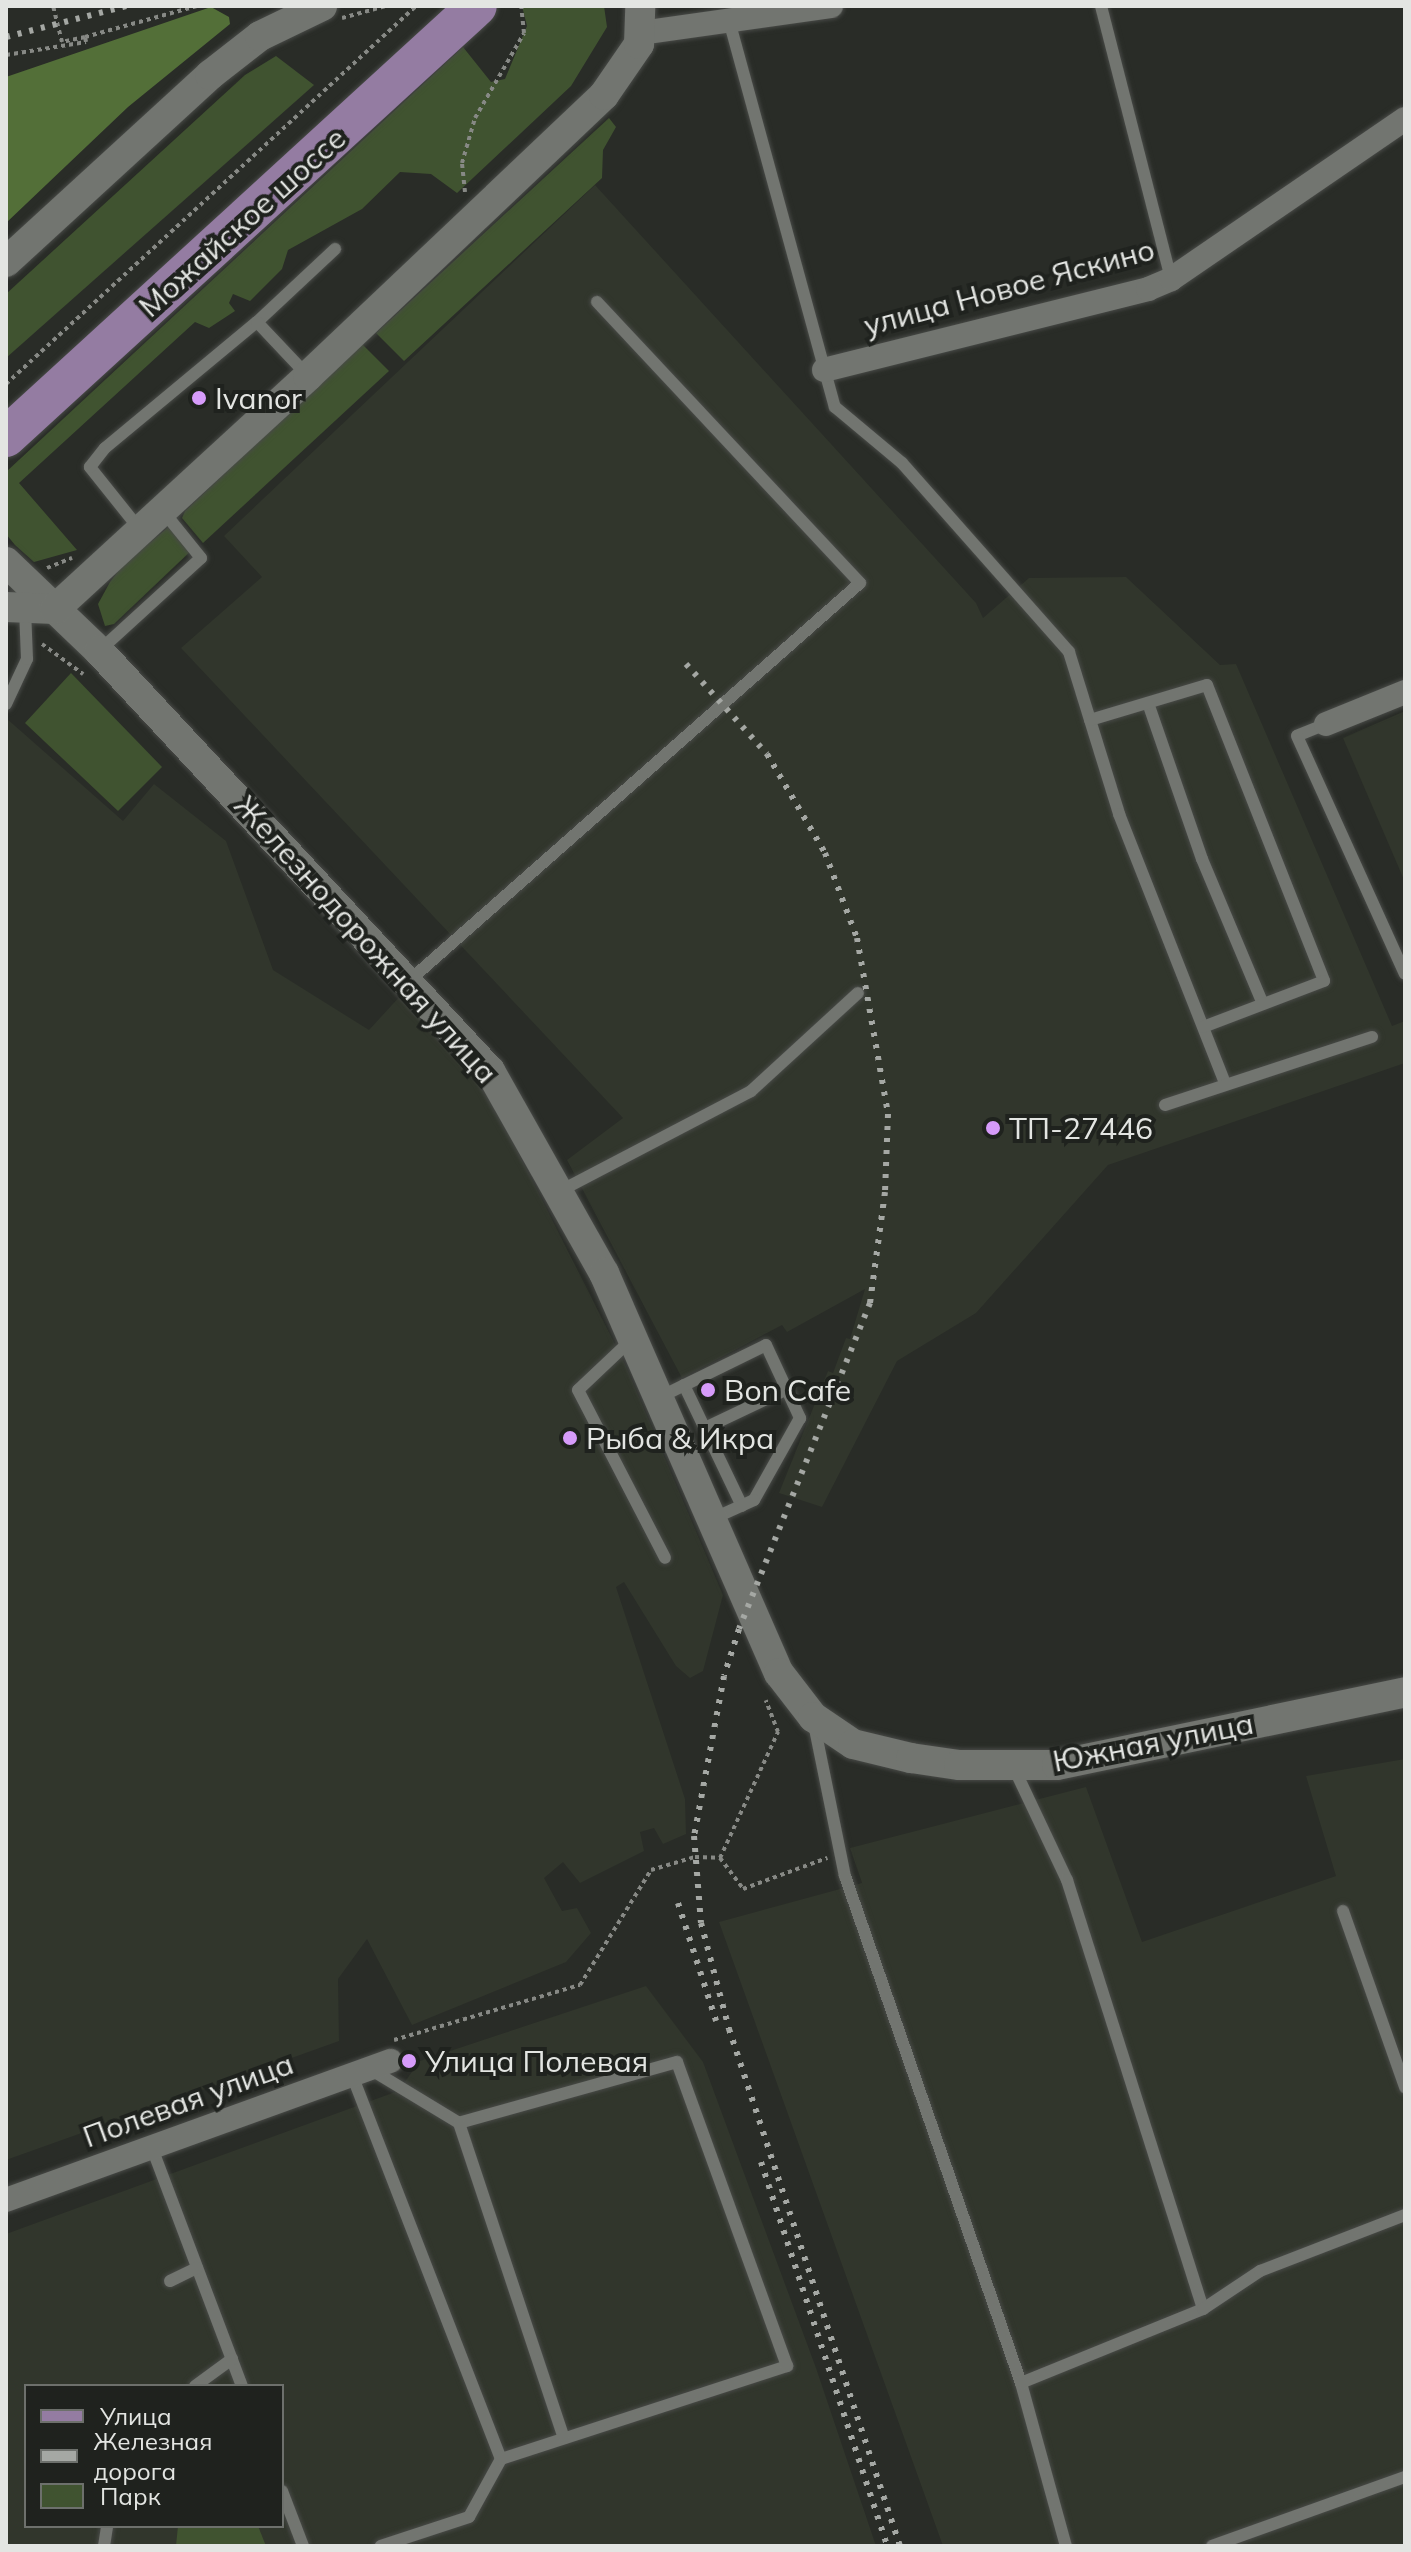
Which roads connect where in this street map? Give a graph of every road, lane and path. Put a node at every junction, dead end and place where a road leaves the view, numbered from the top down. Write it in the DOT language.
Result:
graph roads {
  1 [pos="53,6"];
  2 [pos="197,6"];
  3 [pos="322,6"];
  4 [pos="416,6"];
  5 [pos="436,6"];
  6 [pos="477,6"];
  7 [pos="521,6"];
  8 [pos="831,6"];
  9 [pos="1101,6"];
  10 [pos="640,20"];
  11 [pos="730,24"];
  12 [pos="85,37"];
  13 [pos="6,55"];
  14 [pos="355,72"];
  15 [pos="1405,119"];
  16 [pos="465,195"];
  17 [pos="335,249"];
  18 [pos="6,262"];
  19 [pos="1171,279"];
  20 [pos="597,302"];
  21 [pos="257,322"];
  22 [pos="824,370"];
  23 [pos="308,376"];
  24 [pos="6,384"];
  25 [pos="6,402"];
  26 [pos="6,437"];
  27 [pos="152,521"];
  28 [pos="6,562"];
  29 [pos="28,607"];
  30 [pos="26,639"];
  31 [pos="95,666"];
  32 [pos="1405,692"];
  33 [pos="1148,703"];
  34 [pos="6,704"];
  35 [pos="1090,720"];
  36 [pos="1326,724"];
  37 [pos="1405,974"];
  38 [pos="410,980"];
  39 [pos="858,993"];
  40 [pos="1263,1004"];
  41 [pos="1203,1027"];
  42 [pos="1372,1037"];
  43 [pos="1225,1083"];
  44 [pos="1165,1105"];
  45 [pos="562,1190"];
  46 [pos="634,1337"];
  47 [pos="787,1389"];
  48 [pos="672,1391"];
  49 [pos="705,1428"];
  50 [pos="742,1506"];
  51 [pos="712,1519"];
  52 [pos="665,1558"];
  53 [pos="762,1690"];
  54 [pos="1405,1692"];
  55 [pos="813,1717"];
  56 [pos="1013,1765"];
  57 [pos="840,1853"];
  58 [pos="720,1858"];
  59 [pos="1343,1911"];
  60 [pos="371,2069"];
  61 [pos="1405,2087"];
  62 [pos="459,2123"];
  63 [pos="152,2148"];
  64 [pos="6,2200"];
  65 [pos="1405,2215"];
  66 [pos="197,2268"];
  67 [pos="170,2281"];
  68 [pos="1203,2309"];
  69 [pos="232,2359"];
  70 [pos="1021,2383"];
  71 [pos="198,2384"];
  72 [pos="241,2384"];
  73 [pos="564,2438"];
  74 [pos="501,2459"];
  75 [pos="1405,2477"];
  76 [pos="284,2496"];
  77 [pos="303,2546"];
  78 [pos="381,2546"];
  79 [pos="1066,2546"];
  80 [pos="1212,2546"];
  1 -- 12 [label="path"];
  2 -- 12 [label="path"];
  3 -- 18 [label="street"];
  4 -- 14 [label="path"];
  5 -- 14 [label="main road, Можайское шоссе"];
  6 -- 26 [label="main road, Можайское шоссе"];
  7 -- 16 [label="path"];
  8 -- 11 [label="street"];
  9 -- 19 [label="lane"];
  10 -- 11 [label="street"];
  10 -- 23 [label="street"];
  11 -- 22 [label="lane"];
  12 -- 13 [label="path"];
  14 -- 24 [label="path"];
  14 -- 25 [label="main road, Можайское шоссе"];
  15 -- 19 [label="street, улица Новое Яскино"];
  17 -- 21 [label="lane"];
  19 -- 22 [label="street, улица Новое Яскино"];
  20 -- 38 [label="lane"];
  21 -- 23 [label="lane"];
  21 -- 27 [label="lane"];
  22 -- 35 [label="lane"];
  23 -- 27 [label="street"];
  27 -- 29 [label="street"];
  27 -- 31 [label="lane"];
  28 -- 29 [label="street, Железнодорожная улица"];
  29 -- 30 [label="lane"];
  29 -- 31 [label="street, Железнодорожная улица"];
  30 -- 31 [label="path"];
  30 -- 34 [label="lane"];
  31 -- 38 [label="street, Железнодорожная улица"];
  32 -- 36 [label="street"];
  33 -- 35 [label="lane"];
  33 -- 40 [label="lane"];
  33 -- 40 [label="lane"];
  35 -- 41 [label="lane"];
  36 -- 37 [label="lane"];
  38 -- 45 [label="street, Железнодорожная улица"];
  39 -- 45 [label="lane"];
  40 -- 41 [label="lane"];
  41 -- 43 [label="lane"];
  42 -- 43 [label="lane"];
  43 -- 44 [label="lane"];
  45 -- 46 [label="street, Железнодорожная улица"];
  46 -- 48 [label="street, Железнодорожная улица"];
  46 -- 52 [label="lane"];
  47 -- 48 [label="lane"];
  47 -- 49 [label="lane"];
  47 -- 50 [label="lane"];
  48 -- 49 [label="lane"];
  48 -- 51 [label="street, Железнодорожная улица"];
  49 -- 50 [label="lane"];
  50 -- 51 [label="lane"];
  51 -- 55 [label="street, Железнодорожная улица"];
  53 -- 58 [label="path"];
  54 -- 56 [label="street, Южная улица"];
  55 -- 56 [label="street, Южная улица"];
  55 -- 57 [label="lane"];
  56 -- 68 [label="lane"];
  57 -- 58 [label="path"];
  57 -- 70 [label="lane"];
  58 -- 60 [label="path"];
  59 -- 61 [label="lane"];
  60 -- 62 [label="lane"];
  60 -- 63 [label="street, Полевая улица"];
  60 -- 74 [label="lane"];
  62 -- 73 [label="lane"];
  62 -- 73 [label="lane"];
  63 -- 64 [label="street, Полевая улица"];
  63 -- 66 [label="lane"];
  65 -- 68 [label="lane"];
  66 -- 67 [label="lane"];
  66 -- 69 [label="lane"];
  68 -- 70 [label="lane"];
  69 -- 71 [label="lane"];
  69 -- 72 [label="lane"];
  70 -- 79 [label="lane"];
  73 -- 74 [label="lane"];
  74 -- 78 [label="lane"];
  75 -- 80 [label="lane"];
  76 -- 77 [label="lane"];
}
